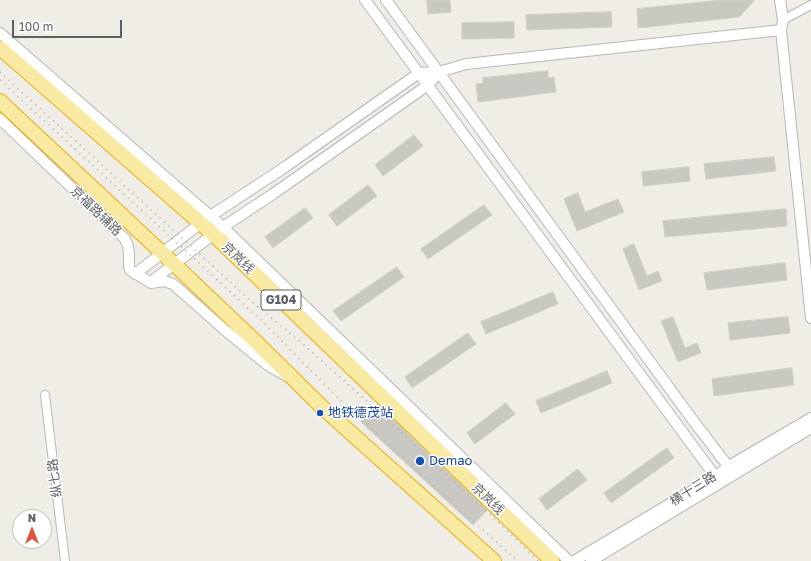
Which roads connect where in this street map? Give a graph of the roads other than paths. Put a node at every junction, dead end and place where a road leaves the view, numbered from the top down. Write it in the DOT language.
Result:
graph roads {
  1 [pos="365,0"];
  2 [pos="386,0"];
  3 [pos="780,0"];
  4 [pos="811,4"];
  5 [pos="782,25"];
  6 [pos="0,33"];
  7 [pos="0,48"];
  8 [pos="439,72"];
  9 [pos="419,73"];
  10 [pos="428,85"];
  11 [pos="0,101"];
  12 [pos="0,119"];
  13 [pos="205,219"];
  14 [pos="218,231"];
  15 [pos="161,253"];
  16 [pos="174,265"];
  17 [pos="135,274"];
  18 [pos="150,283"];
  19 [pos="811,318"];
  20 [pos="296,381"];
  21 [pos="45,395"];
  22 [pos="811,418"];
  23 [pos="811,428"];
  24 [pos="732,470"];
  25 [pos="717,480"];
  26 [pos="65,561"];
  27 [pos="494,561"];
  28 [pos="552,561"];
  29 [pos="568,561"];
  30 [pos="574,561"];
  31 [pos="591,561"];
  1 -- 9 [label="street"];
  2 -- 8 [label="street"];
  3 -- 5 [label="street"];
  4 -- 5 [label="street"];
  5 -- 8 [label="street"];
  5 -- 19 [label="street"];
  6 -- 13 [label="street"];
  7 -- 13 [label="highway, 京岚线 / G104"];
  8 -- 9 [label="street"];
  8 -- 10 [label="street"];
  8 -- 24 [label="street"];
  9 -- 10 [label="street"];
  9 -- 13 [label="street"];
  10 -- 14 [label="street"];
  10 -- 25 [label="street"];
  11 -- 15 [label="highway"];
  12 -- 17 [label="street, 京福路辅路"];
  13 -- 14 [label="highway, 京岚线 / G104"];
  13 -- 15 [label="street"];
  14 -- 16 [label="street"];
  14 -- 28 [label="highway, 京岚线 / G104"];
  14 -- 29 [label="street"];
  15 -- 16 [label="highway"];
  15 -- 17 [label="street"];
  16 -- 18 [label="street"];
  16 -- 20 [label="highway"];
  17 -- 18 [label="street"];
  18 -- 20 [label="street"];
  20 -- 27 [label="highway"];
  21 -- 26 [label="street, 纵七路"];
  22 -- 24 [label="street, 横十三路"];
  23 -- 24 [label="street, 横十三路"];
  24 -- 25 [label="street, 横十三路"];
  25 -- 30 [label="street, 横十三路"];
  25 -- 31 [label="street, 横十三路"];
}
